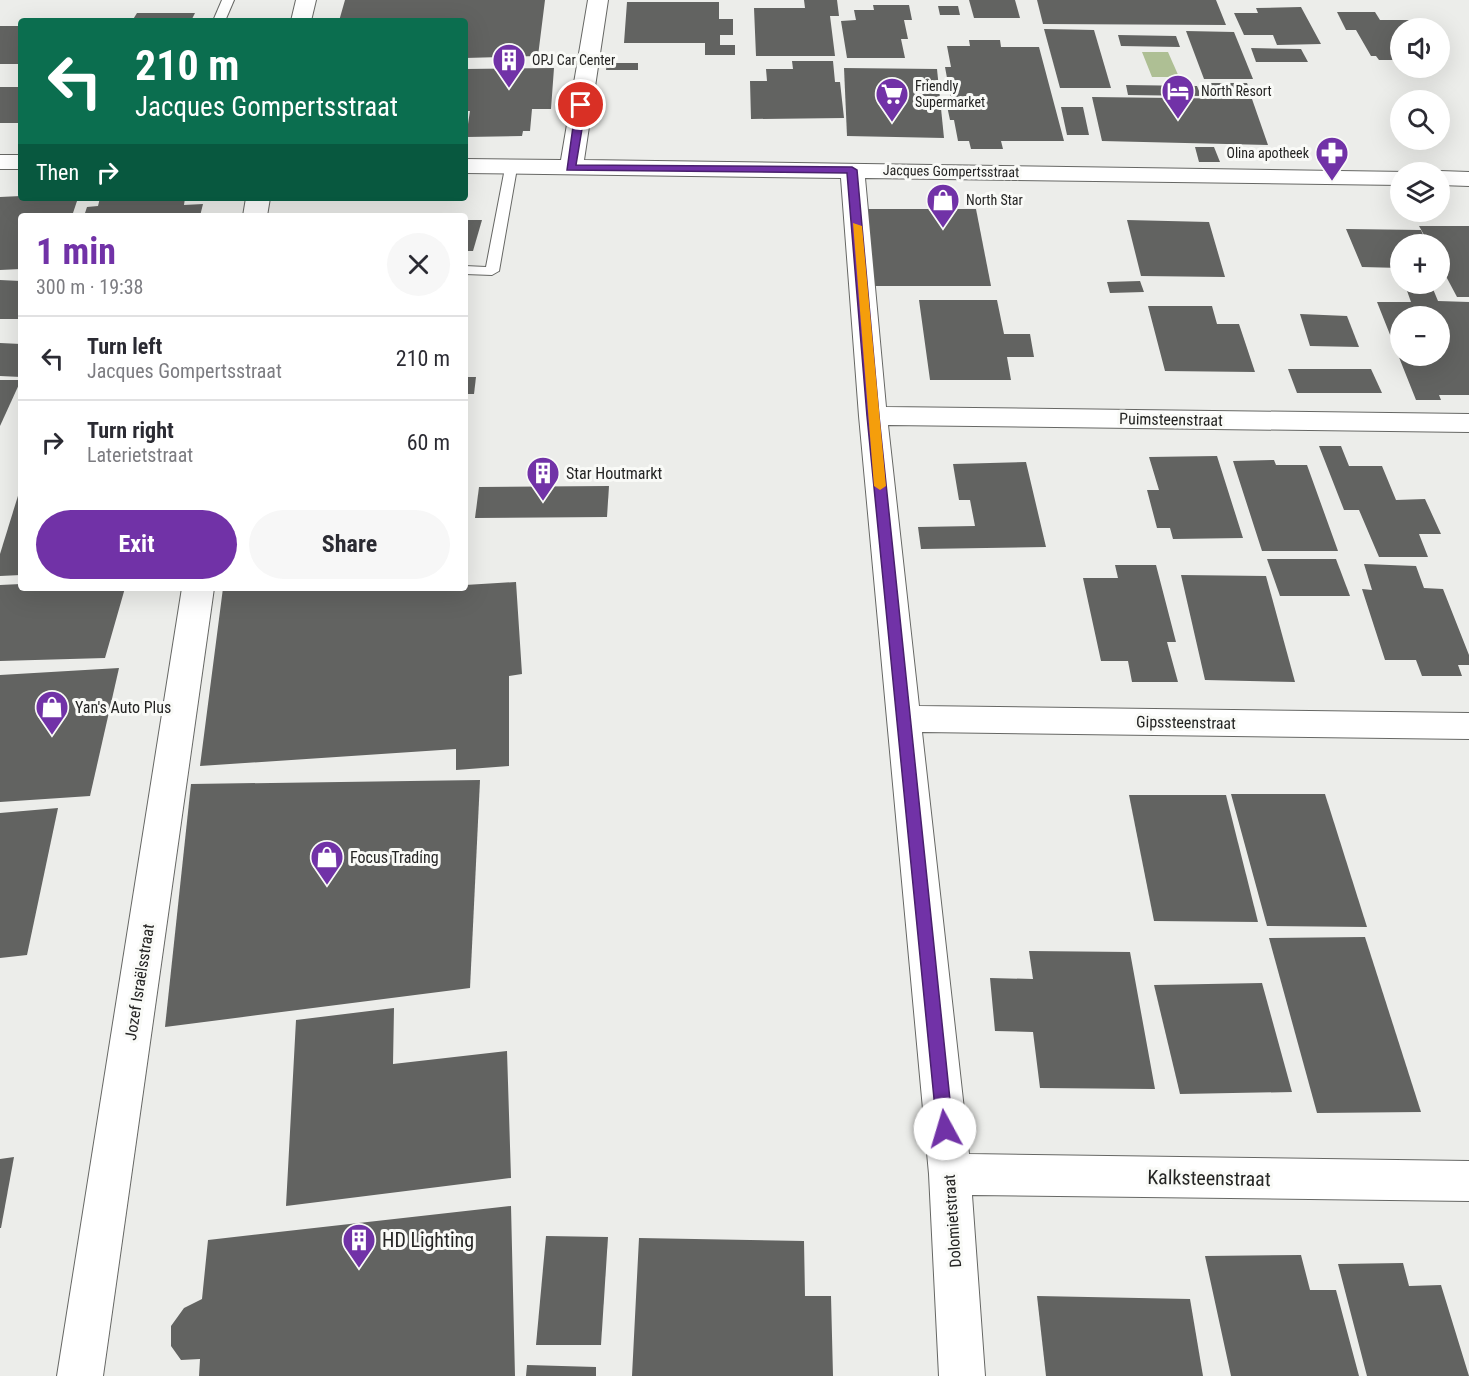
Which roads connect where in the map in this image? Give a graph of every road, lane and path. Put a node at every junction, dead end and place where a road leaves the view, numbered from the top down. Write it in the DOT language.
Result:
graph roads {
  1 [pos="228,0"];
  2 [pos="306,0"];
  3 [pos="598,0"];
  4 [pos="220,18"];
  5 [pos="302,18"];
  6 [pos="0,162"];
  7 [pos="18,162"];
  8 [pos="468,166"];
  9 [pos="511,168"];
  10 [pos="571,168"];
  11 [pos="852,170"];
  12 [pos="1390,178"];
  13 [pos="1450,178"];
  14 [pos="1469,179"];
  15 [pos="468,270"];
  16 [pos="873,416"];
  17 [pos="1469,423"];
  18 [pos="198,591"];
  19 [pos="904,719"];
  20 [pos="1469,726"];
  21 [pos="950,1174"];
  22 [pos="1469,1181"];
  23 [pos="80,1376"];
  24 [pos="962,1376"];
  1 -- 4 [label="lane"];
  2 -- 5 [label="street"];
  3 -- 10 [label="street"];
  6 -- 7 [label="street"];
  8 -- 9 [label="street, Jacques Gompertsstraat"];
  9 -- 10 [label="street, Jacques Gompertsstraat"];
  9 -- 15 [label="lane"];
  10 -- 11 [label="street, Jacques Gompertsstraat"];
  11 -- 12 [label="street, Jacques Gompertsstraat"];
  11 -- 16 [label="street, Dolomietstraat"];
  13 -- 14 [label="street"];
  16 -- 17 [label="street, Puimsteenstraat"];
  16 -- 19 [label="street, Dolomietstraat"];
  18 -- 23 [label="street, Jozef Israëlsstraat"];
  19 -- 20 [label="street, Gipssteenstraat"];
  19 -- 21 [label="street, Dolomietstraat"];
  21 -- 22 [label="street, Kalksteenstraat"];
  21 -- 24 [label="street, Dolomietstraat"];
}
